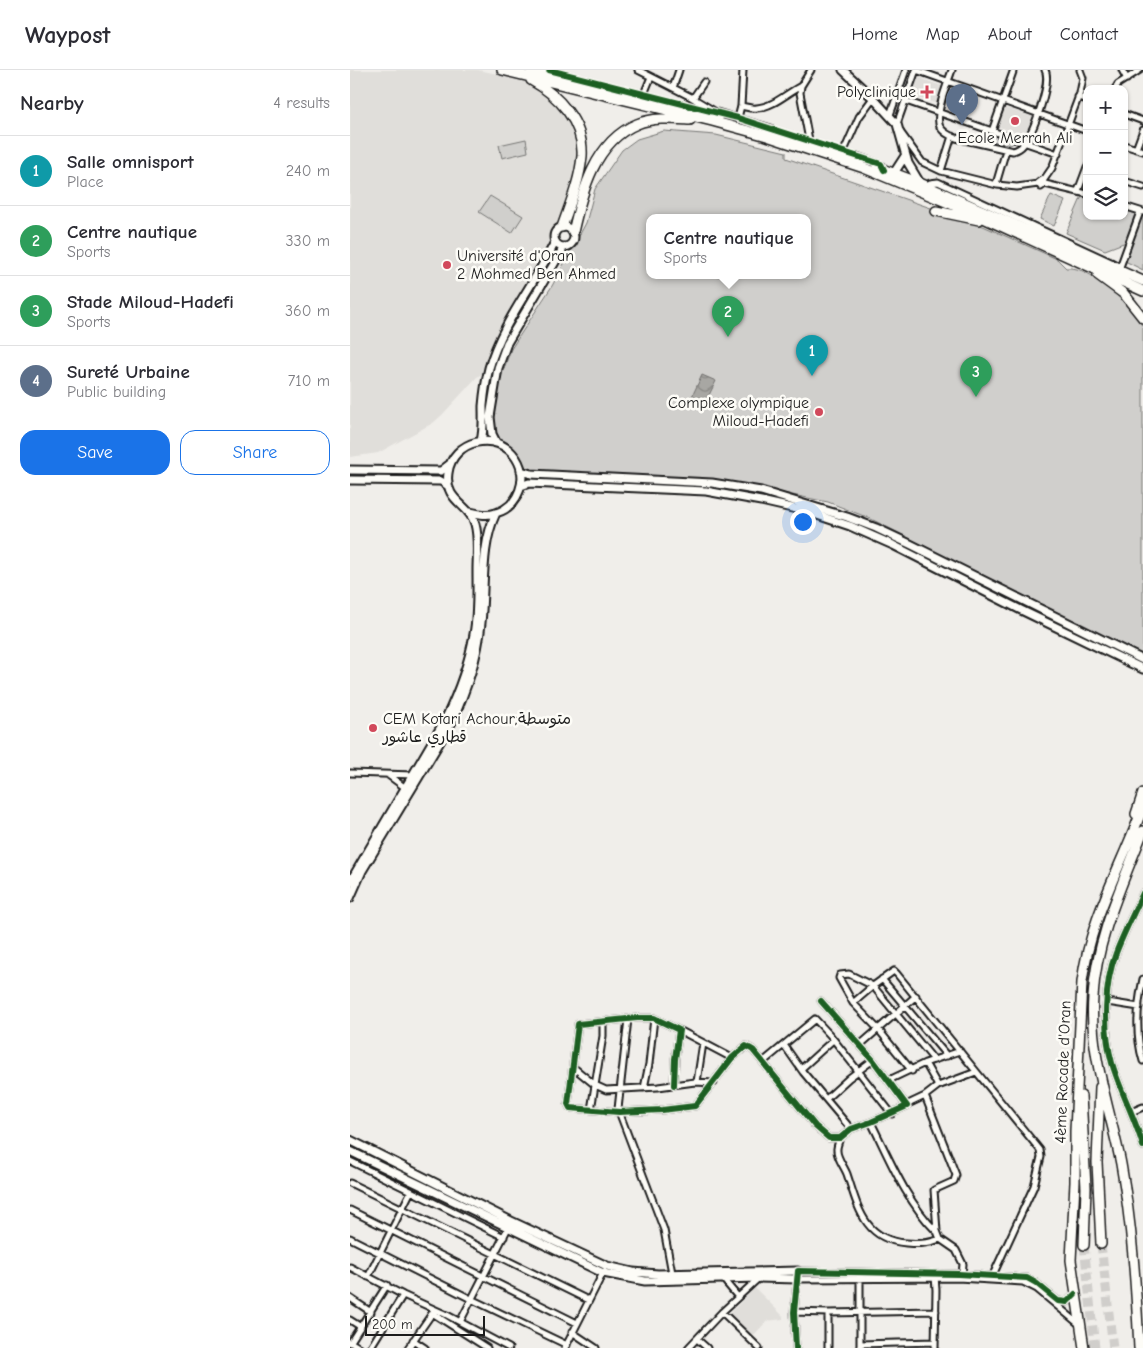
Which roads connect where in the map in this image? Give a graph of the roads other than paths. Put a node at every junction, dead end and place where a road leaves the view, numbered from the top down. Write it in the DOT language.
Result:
graph roads {
  1 [pos="502,70"];
  2 [pos="531,70"];
  3 [pos="549,70"];
  4 [pos="638,70"];
  5 [pos="679,70"];
  6 [pos="743,70"];
  7 [pos="811,70"];
  8 [pos="842,70"];
  9 [pos="906,70"];
  10 [pos="916,70"];
  11 [pos="952,70"];
  12 [pos="1045,70"];
  13 [pos="1081,70"];
  14 [pos="1122,70"];
  15 [pos="1140,70"];
  16 [pos="1012,71"];
  17 [pos="520,74"];
  18 [pos="650,77"];
  19 [pos="903,78"];
  20 [pos="1127,79"];
  21 [pos="913,81"];
  22 [pos="948,81"];
  23 [pos="704,82"];
  24 [pos="1117,85"];
  25 [pos="801,86"];
  26 [pos="673,88"];
  27 [pos="644,94"];
  28 [pos="1078,97"];
  29 [pos="693,98"];
  30 [pos="873,98"];
  31 [pos="1083,99"];
  32 [pos="906,101"];
  33 [pos="1002,101"];
  34 [pos="741,106"];
  35 [pos="939,112"];
  36 [pos="1037,114"];
  37 [pos="890,115"];
  38 [pos="1128,115"];
  39 [pos="714,116"];
  40 [pos="738,118"];
  41 [pos="1143,121"];
  42 [pos="1068,124"];
  43 [pos="898,127"];
  44 [pos="1084,130"];
  45 [pos="1143,130"];
  46 [pos="992,131"];
  47 [pos="952,136"];
  48 [pos="809,140"];
  49 [pos="1025,143"];
  50 [pos="1128,146"];
  51 [pos="1136,149"];
  52 [pos="1006,150"];
  53 [pos="1143,151"];
  54 [pos="844,152"];
  55 [pos="914,153"];
  56 [pos="1058,154"];
  57 [pos="906,156"];
  58 [pos="884,170"];
  59 [pos="941,171"];
  60 [pos="894,173"];
  61 [pos="1084,175"];
  62 [pos="1044,182"];
  63 [pos="1128,182"];
  64 [pos="923,184"];
  65 [pos="996,184"];
  66 [pos="1143,187"];
  67 [pos="1078,191"];
  68 [pos="1083,193"];
  69 [pos="1128,207"];
  70 [pos="936,211"];
  71 [pos="1142,212"];
  72 [pos="562,227"];
  73 [pos="573,232"];
  74 [pos="1016,233"];
  75 [pos="556,242"];
  76 [pos="564,247"];
  77 [pos="1075,260"];
  78 [pos="1120,267"];
  79 [pos="1141,280"];
  80 [pos="1143,291"];
  81 [pos="1143,318"];
  82 [pos="481,441"];
  83 [pos="496,442"];
  84 [pos="450,464"];
  85 [pos="350,470"];
  86 [pos="522,471"];
  87 [pos="350,480"];
  88 [pos="448,486"];
  89 [pos="521,486"];
  90 [pos="805,508"];
  91 [pos="470,512"];
  92 [pos="496,513"];
  93 [pos="1143,660"];
  94 [pos="1143,670"];
  95 [pos="350,773"];
  96 [pos="388,775"];
  97 [pos="416,776"];
  98 [pos="408,789"];
  99 [pos="1143,792"];
  100 [pos="1143,808"];
  101 [pos="1143,832"];
  102 [pos="1129,841"];
  103 [pos="1142,844"];
  104 [pos="1132,859"];
  105 [pos="353,868"];
  106 [pos="350,882"];
  107 [pos="1143,893"];
  108 [pos="350,898"];
  109 [pos="1143,978"];
  110 [pos="882,979"];
  111 [pos="873,986"];
  112 [pos="916,996"];
  113 [pos="821,1001"];
  114 [pos="1107,1002"];
  115 [pos="853,1003"];
  116 [pos="904,1006"];
  117 [pos="1140,1011"];
  118 [pos="896,1013"];
  119 [pos="654,1018"];
  120 [pos="628,1019"];
  121 [pos="603,1022"];
  122 [pos="878,1028"];
  123 [pos="678,1030"];
  124 [pos="833,1040"];
  125 [pos="703,1043"];
  126 [pos="784,1045"];
  127 [pos="860,1045"];
  128 [pos="960,1051"];
  129 [pos="947,1056"];
  130 [pos="732,1058"];
  131 [pos="873,1060"];
  132 [pos="934,1060"];
  133 [pos="1143,1061"];
  134 [pos="763,1062"];
  135 [pos="925,1063"];
  136 [pos="1079,1064"];
  137 [pos="573,1067"];
  138 [pos="801,1068"];
  139 [pos="912,1071"];
  140 [pos="859,1072"];
  141 [pos="976,1072"];
  142 [pos="1100,1077"];
  143 [pos="889,1080"];
  144 [pos="696,1082"];
  145 [pos="714,1083"];
  146 [pos="595,1085"];
  147 [pos="674,1085"];
  148 [pos="938,1086"];
  149 [pos="644,1088"];
  150 [pos="621,1089"];
  151 [pos="925,1096"];
  152 [pos="826,1099"];
  153 [pos="906,1105"];
  154 [pos="1143,1107"];
  155 [pos="591,1110"];
  156 [pos="619,1112"];
  157 [pos="1131,1112"];
  158 [pos="892,1114"];
  159 [pos="871,1122"];
  160 [pos="851,1129"];
  161 [pos="840,1138"];
  162 [pos="350,1140"];
  163 [pos="1143,1146"];
  164 [pos="350,1151"];
  165 [pos="350,1161"];
  166 [pos="350,1183"];
  167 [pos="411,1191"];
  168 [pos="402,1208"];
  169 [pos="350,1210"];
  170 [pos="509,1224"];
  171 [pos="391,1230"];
  172 [pos="936,1231"];
  173 [pos="504,1236"];
  174 [pos="350,1238"];
  175 [pos="940,1239"];
  176 [pos="1101,1244"];
  177 [pos="1084,1245"];
  178 [pos="379,1252"];
  179 [pos="495,1254"];
  180 [pos="350,1267"];
  181 [pos="605,1269"];
  182 [pos="798,1271"];
  183 [pos="861,1271"];
  184 [pos="766,1272"];
  185 [pos="672,1273"];
  186 [pos="993,1275"];
  187 [pos="483,1276"];
  188 [pos="935,1276"];
  189 [pos="962,1276"];
  190 [pos="368,1277"];
  191 [pos="759,1278"];
  192 [pos="723,1279"];
  193 [pos="797,1279"];
  194 [pos="860,1279"];
  195 [pos="387,1285"];
  196 [pos="1038,1287"];
  197 [pos="1075,1294"];
  198 [pos="403,1295"];
  199 [pos="738,1297"];
  200 [pos="350,1298"];
  201 [pos="471,1299"];
  202 [pos="588,1300"];
  203 [pos="1140,1304"];
  204 [pos="433,1311"];
  205 [pos="861,1311"];
  206 [pos="936,1311"];
  207 [pos="371,1312"];
  208 [pos="722,1312"];
  209 [pos="794,1312"];
  210 [pos="828,1313"];
  211 [pos="1140,1314"];
  212 [pos="350,1320"];
  213 [pos="460,1322"];
  214 [pos="577,1323"];
  215 [pos="1080,1326"];
  216 [pos="361,1327"];
  217 [pos="572,1332"];
  218 [pos="697,1339"];
  219 [pos="413,1340"];
  220 [pos="350,1342"];
  221 [pos="935,1345"];
  222 [pos="566,1346"];
  223 [pos="860,1346"];
  224 [pos="360,1348"];
  225 [pos="370,1348"];
  226 [pos="408,1348"];
  227 [pos="425,1348"];
  228 [pos="487,1348"];
  229 [pos="510,1348"];
  230 [pos="596,1348"];
  231 [pos="688,1348"];
  232 [pos="707,1348"];
  233 [pos="759,1348"];
  234 [pos="796,1348"];
  235 [pos="828,1348"];
  236 [pos="1084,1348"];
  237 [pos="1139,1348"];
  1 -- 17 [label="highway"];
  2 -- 58 [label="highway"];
  3 -- 27 [label="street"];
  4 -- 18 [label="street"];
  5 -- 26 [label="street"];
  6 -- 34 [label="street"];
  7 -- 25 [label="street"];
  8 -- 30 [label="main road"];
  9 -- 19 [label="street"];
  10 -- 21 [label="street"];
  10 -- 22 [label="street"];
  11 -- 22 [label="street"];
  12 -- 36 [label="street"];
  13 -- 28 [label="street"];
  14 -- 20 [label="street"];
  15 -- 20 [label="street"];
  16 -- 33 [label="street"];
  17 -- 39 [label="highway"];
  17 -- 72 [label="highway"];
  18 -- 26 [label="street"];
  18 -- 27 [label="street"];
  19 -- 21 [label="street"];
  19 -- 37 [label="street"];
  20 -- 24 [label="street"];
  21 -- 32 [label="street"];
  22 -- 33 [label="street"];
  22 -- 35 [label="street"];
  23 -- 29 [label="street"];
  25 -- 34 [label="street"];
  25 -- 48 [label="street"];
  26 -- 29 [label="street"];
  27 -- 39 [label="street"];
  28 -- 31 [label="street"];
  28 -- 42 [label="street"];
  29 -- 39 [label="street"];
  30 -- 37 [label="main road"];
  30 -- 54 [label="street"];
  32 -- 35 [label="street"];
  32 -- 43 [label="street"];
  33 -- 36 [label="street"];
  33 -- 46 [label="street"];
  34 -- 40 [label="street"];
  35 -- 46 [label="street"];
  35 -- 47 [label="street"];
  36 -- 42 [label="street"];
  36 -- 49 [label="street"];
  37 -- 43 [label="main road"];
  38 -- 41 [label="street"];
  39 -- 40 [label="street"];
  39 -- 73 [label="highway"];
  39 -- 74 [label="highway"];
  40 -- 48 [label="street"];
  42 -- 44 [label="street"];
  42 -- 56 [label="street"];
  43 -- 55 [label="street"];
  43 -- 57 [label="main road"];
  45 -- 51 [label="street"];
  46 -- 49 [label="street"];
  47 -- 52 [label="street"];
  47 -- 59 [label="street"];
  48 -- 54 [label="street"];
  49 -- 52 [label="street"];
  49 -- 56 [label="street"];
  50 -- 51 [label="street"];
  51 -- 53 [label="street"];
  52 -- 65 [label="street"];
  54 -- 58 [label="street"];
  55 -- 57 [label="street"];
  55 -- 59 [label="street"];
  56 -- 62 [label="street"];
  57 -- 60 [label="main road"];
  57 -- 64 [label="main road"];
  58 -- 60 [label="highway"];
  59 -- 62 [label="street"];
  60 -- 64 [label="highway"];
  61 -- 67 [label="street"];
  62 -- 67 [label="street"];
  63 -- 66 [label="street"];
  64 -- 78 [label="street"];
  64 -- 79 [label="highway"];
  67 -- 68 [label="street"];
  69 -- 71 [label="street"];
  70 -- 74 [label="highway"];
  71 -- 78 [label="street"];
  72 -- 73 [label="main road"];
  72 -- 75 [label="main road"];
  73 -- 76 [label="main road"];
  74 -- 77 [label="highway"];
  75 -- 76 [label="main road"];
  75 -- 82 [label="main road"];
  76 -- 83 [label="main road"];
  77 -- 80 [label="highway"];
  77 -- 81 [label="highway"];
  78 -- 79 [label="street"];
  82 -- 83 [label="main road"];
  82 -- 84 [label="main road"];
  83 -- 86 [label="main road"];
  84 -- 85 [label="main road"];
  84 -- 88 [label="main road"];
  86 -- 89 [label="main road"];
  86 -- 90 [label="main road"];
  87 -- 88 [label="main road"];
  88 -- 91 [label="main road"];
  89 -- 90 [label="main road"];
  89 -- 92 [label="main road"];
  90 -- 93 [label="main road"];
  90 -- 94 [label="main road"];
  91 -- 92 [label="main road"];
  91 -- 97 [label="main road"];
  92 -- 97 [label="main road"];
  95 -- 96 [label="street"];
  96 -- 97 [label="street"];
  96 -- 98 [label="street"];
  97 -- 98 [label="main road"];
  98 -- 105 [label="main road"];
  98 -- 108 [label="main road"];
  99 -- 102 [label="highway"];
  100 -- 102 [label="highway, 4ème Rocade d'Oran"];
  101 -- 104 [label="highway, 4ème Rocade d'Oran"];
  102 -- 136 [label="highway, 4ème Rocade d'Oran"];
  103 -- 104 [label="highway"];
  104 -- 142 [label="highway, 4ème Rocade d'Oran"];
  105 -- 106 [label="main road"];
  107 -- 114 [label="street"];
  109 -- 117 [label="street"];
  110 -- 111 [label="street"];
  110 -- 112 [label="street"];
  110 -- 116 [label="street"];
  111 -- 115 [label="street"];
  111 -- 115 [label="street"];
  111 -- 118 [label="street"];
  112 -- 116 [label="street"];
  112 -- 128 [label="street"];
  113 -- 127 [label="street"];
  114 -- 117 [label="street"];
  114 -- 157 [label="street"];
  115 -- 122 [label="street"];
  116 -- 118 [label="street"];
  116 -- 129 [label="street"];
  117 -- 133 [label="street"];
  118 -- 122 [label="street"];
  118 -- 132 [label="street"];
  119 -- 120 [label="street"];
  119 -- 123 [label="street"];
  119 -- 149 [label="street"];
  120 -- 121 [label="street"];
  120 -- 150 [label="street"];
  121 -- 137 [label="street"];
  121 -- 146 [label="street"];
  122 -- 127 [label="street"];
  122 -- 139 [label="street"];
  123 -- 125 [label="street"];
  123 -- 147 [label="street"];
  124 -- 126 [label="street"];
  124 -- 138 [label="street"];
  124 -- 140 [label="street"];
  125 -- 130 [label="street"];
  125 -- 144 [label="street"];
  126 -- 134 [label="street"];
  126 -- 138 [label="street"];
  127 -- 131 [label="street"];
  128 -- 129 [label="street"];
  128 -- 141 [label="street"];
  129 -- 132 [label="street"];
  130 -- 134 [label="street"];
  130 -- 145 [label="street"];
  131 -- 140 [label="street"];
  131 -- 143 [label="street"];
  132 -- 135 [label="street"];
  134 -- 161 [label="street"];
  135 -- 139 [label="street"];
  135 -- 148 [label="street"];
  136 -- 177 [label="highway"];
  136 -- 197 [label="highway, 4ème Rocade d'Oran"];
  137 -- 146 [label="street"];
  137 -- 155 [label="street"];
  138 -- 152 [label="street"];
  139 -- 143 [label="street"];
  140 -- 152 [label="street"];
  140 -- 158 [label="street"];
  141 -- 148 [label="street"];
  141 -- 186 [label="street"];
  142 -- 176 [label="highway"];
  142 -- 203 [label="highway, 4ème Rocade d'Oran"];
  143 -- 153 [label="street"];
  144 -- 145 [label="street"];
  144 -- 147 [label="street"];
  145 -- 156 [label="street"];
  146 -- 150 [label="street"];
  146 -- 155 [label="street"];
  147 -- 149 [label="street"];
  148 -- 151 [label="street"];
  149 -- 150 [label="street"];
  150 -- 156 [label="street"];
  151 -- 153 [label="street"];
  151 -- 172 [label="street"];
  152 -- 160 [label="street"];
  153 -- 158 [label="street"];
  154 -- 157 [label="street"];
  155 -- 156 [label="street"];
  156 -- 185 [label="street"];
  157 -- 163 [label="street"];
  158 -- 159 [label="street"];
  159 -- 160 [label="street"];
  159 -- 172 [label="street"];
  160 -- 161 [label="street"];
  161 -- 175 [label="street"];
  162 -- 170 [label="main road"];
  164 -- 170 [label="main road"];
  165 -- 167 [label="street"];
  166 -- 168 [label="street"];
  167 -- 168 [label="street"];
  167 -- 173 [label="street"];
  168 -- 171 [label="street"];
  168 -- 179 [label="street"];
  169 -- 171 [label="street"];
  170 -- 173 [label="street"];
  170 -- 181 [label="main road"];
  171 -- 178 [label="street"];
  171 -- 187 [label="street"];
  172 -- 175 [label="street"];
  173 -- 179 [label="street"];
  174 -- 178 [label="street"];
  175 -- 189 [label="street"];
  178 -- 190 [label="street"];
  178 -- 201 [label="street"];
  179 -- 187 [label="street"];
  179 -- 202 [label="street"];
  180 -- 190 [label="street"];
  181 -- 185 [label="main road"];
  181 -- 192 [label="main road"];
  181 -- 202 [label="street"];
  182 -- 183 [label="street"];
  182 -- 184 [label="main road"];
  182 -- 193 [label="street"];
  183 -- 188 [label="street"];
  183 -- 194 [label="street"];
  184 -- 185 [label="main road"];
  184 -- 191 [label="street"];
  186 -- 189 [label="street"];
  186 -- 196 [label="street"];
  187 -- 201 [label="street"];
  187 -- 214 [label="street"];
  188 -- 189 [label="street"];
  188 -- 194 [label="street"];
  188 -- 206 [label="street"];
  189 -- 196 [label="street"];
  190 -- 195 [label="street"];
  191 -- 192 [label="main road"];
  191 -- 193 [label="main road"];
  191 -- 199 [label="street"];
  192 -- 199 [label="street"];
  193 -- 194 [label="street"];
  193 -- 209 [label="street"];
  194 -- 205 [label="street"];
  195 -- 198 [label="street"];
  195 -- 207 [label="street"];
  196 -- 197 [label="street"];
  196 -- 215 [label="street"];
  197 -- 215 [label="highway, 4ème Rocade d'Oran"];
  198 -- 204 [label="street"];
  198 -- 225 [label="street"];
  199 -- 208 [label="street"];
  200 -- 207 [label="street"];
  201 -- 213 [label="street"];
  201 -- 222 [label="street"];
  202 -- 214 [label="street"];
  203 -- 211 [label="highway, 4ème Rocade d'Oran"];
  204 -- 213 [label="street"];
  204 -- 219 [label="street"];
  204 -- 228 [label="street"];
  205 -- 206 [label="street"];
  205 -- 210 [label="street"];
  205 -- 223 [label="street"];
  206 -- 221 [label="street"];
  207 -- 216 [label="street"];
  208 -- 218 [label="street"];
  208 -- 233 [label="street"];
  209 -- 210 [label="street"];
  209 -- 234 [label="street"];
  210 -- 235 [label="street"];
  211 -- 237 [label="highway, 4ème Rocade d'Oran"];
  212 -- 216 [label="street"];
  213 -- 229 [label="street"];
  214 -- 217 [label="street"];
  215 -- 236 [label="highway, 4ème Rocade d'Oran"];
  216 -- 220 [label="street"];
  217 -- 222 [label="street"];
  217 -- 230 [label="street"];
  218 -- 231 [label="street"];
  218 -- 232 [label="street"];
  219 -- 226 [label="street"];
  219 -- 227 [label="street"];
  220 -- 224 [label="street"];
  221 -- 223 [label="street"];
}
